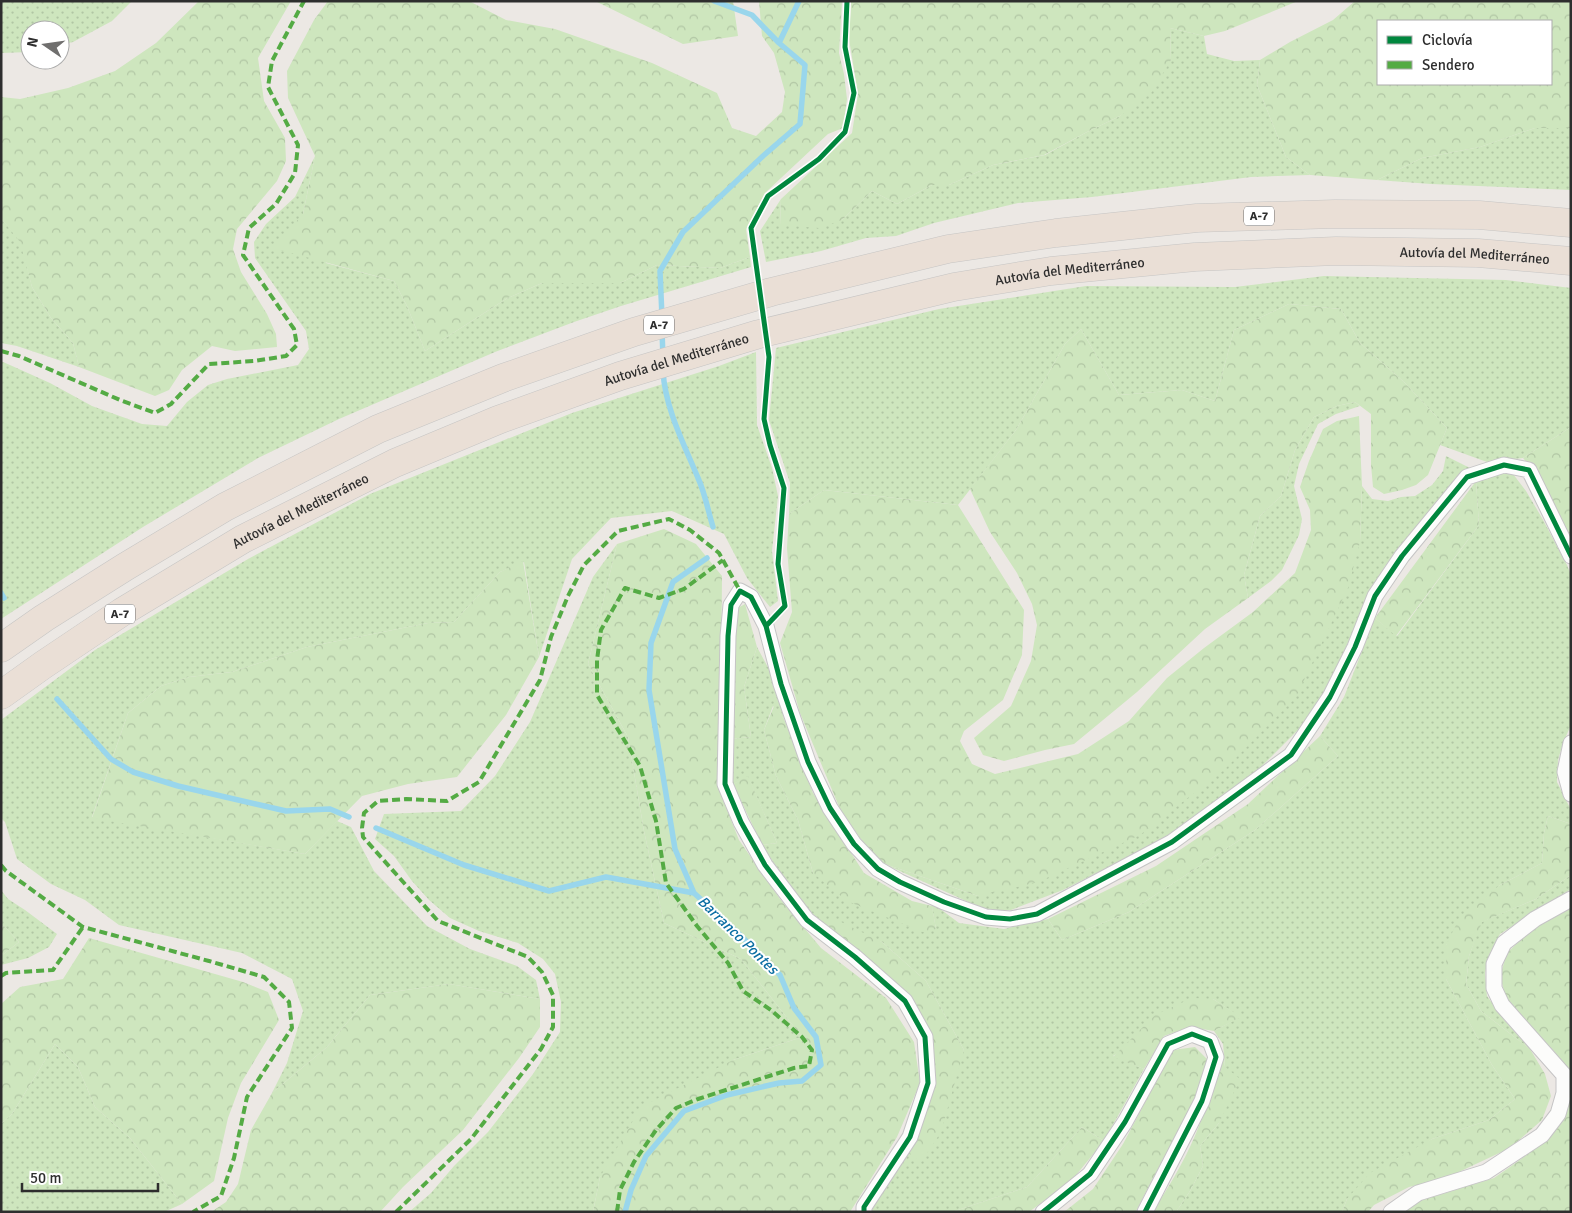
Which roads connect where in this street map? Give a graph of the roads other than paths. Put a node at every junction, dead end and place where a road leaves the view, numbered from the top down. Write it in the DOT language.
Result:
graph roads {
  1 [pos="1571,223"];
  2 [pos="1571,260"];
  3 [pos="1571,556"];
  4 [pos="1,648"];
  5 [pos="1,695"];
  6 [pos="1571,742"];
  7 [pos="1571,794"];
  8 [pos="1571,899"];
  9 [pos="864,1212"];
  10 [pos="1043,1212"];
  11 [pos="1144,1212"];
  12 [pos="1391,1212"];
  1 -- 4 [label="highway, A-7"];
  2 -- 5 [label="highway, Autovía del Mediterráneo / A-7"];
  3 -- 9 [label="street"];
  6 -- 7 [label="street"];
  8 -- 12 [label="street"];
  10 -- 11 [label="street"];
}
